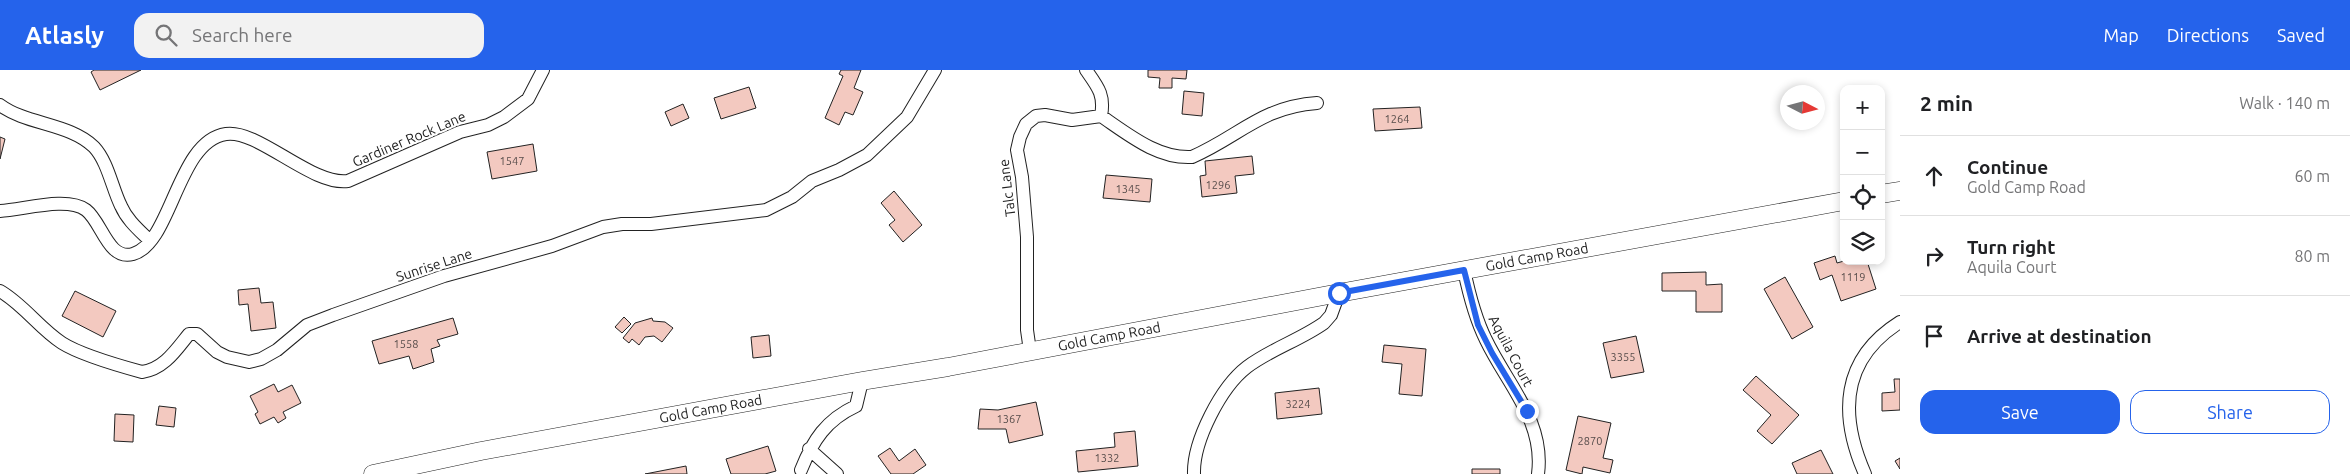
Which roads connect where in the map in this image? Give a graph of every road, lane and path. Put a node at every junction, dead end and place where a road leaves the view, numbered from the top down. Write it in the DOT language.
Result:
graph roads {
  1 [pos="543,70"];
  2 [pos="935,70"];
  3 [pos="1086,70"];
  4 [pos="1317,103"];
  5 [pos="0,105"];
  6 [pos="1101,116"];
  7 [pos="1900,191"];
  8 [pos="1885,193"];
  9 [pos="1840,202"];
  10 [pos="0,211"];
  11 [pos="150,241"];
  12 [pos="1464,270"];
  13 [pos="0,291"];
  14 [pos="1339,293"];
  15 [pos="1900,322"];
  16 [pos="1030,351"];
  17 [pos="862,381"];
  18 [pos="809,449"];
  19 [pos="801,470"];
  20 [pos="373,474"];
  21 [pos="837,474"];
  22 [pos="1194,474"];
  23 [pos="1538,474"];
  24 [pos="1865,474"];
  1 -- 11 [label="street, Gardiner Rock Lane"];
  2 -- 13 [label="street, Sunrise Lane"];
  3 -- 6 [label="street"];
  4 -- 6 [label="street"];
  5 -- 11 [label="street"];
  6 -- 16 [label="street, Talc Lane"];
  7 -- 8 [label="street"];
  9 -- 12 [label="street, Gold Camp Road"];
  10 -- 11 [label="street, Gardiner Rock Lane"];
  12 -- 14 [label="street, Gold Camp Road"];
  12 -- 23 [label="street, Aquila Court"];
  14 -- 16 [label="street, Gold Camp Road"];
  14 -- 22 [label="street"];
  15 -- 24 [label="street"];
  16 -- 17 [label="street, Gold Camp Road"];
  17 -- 18 [label="street"];
  17 -- 20 [label="street, Gold Camp Road"];
  18 -- 19 [label="street"];
  18 -- 21 [label="street"];
}
